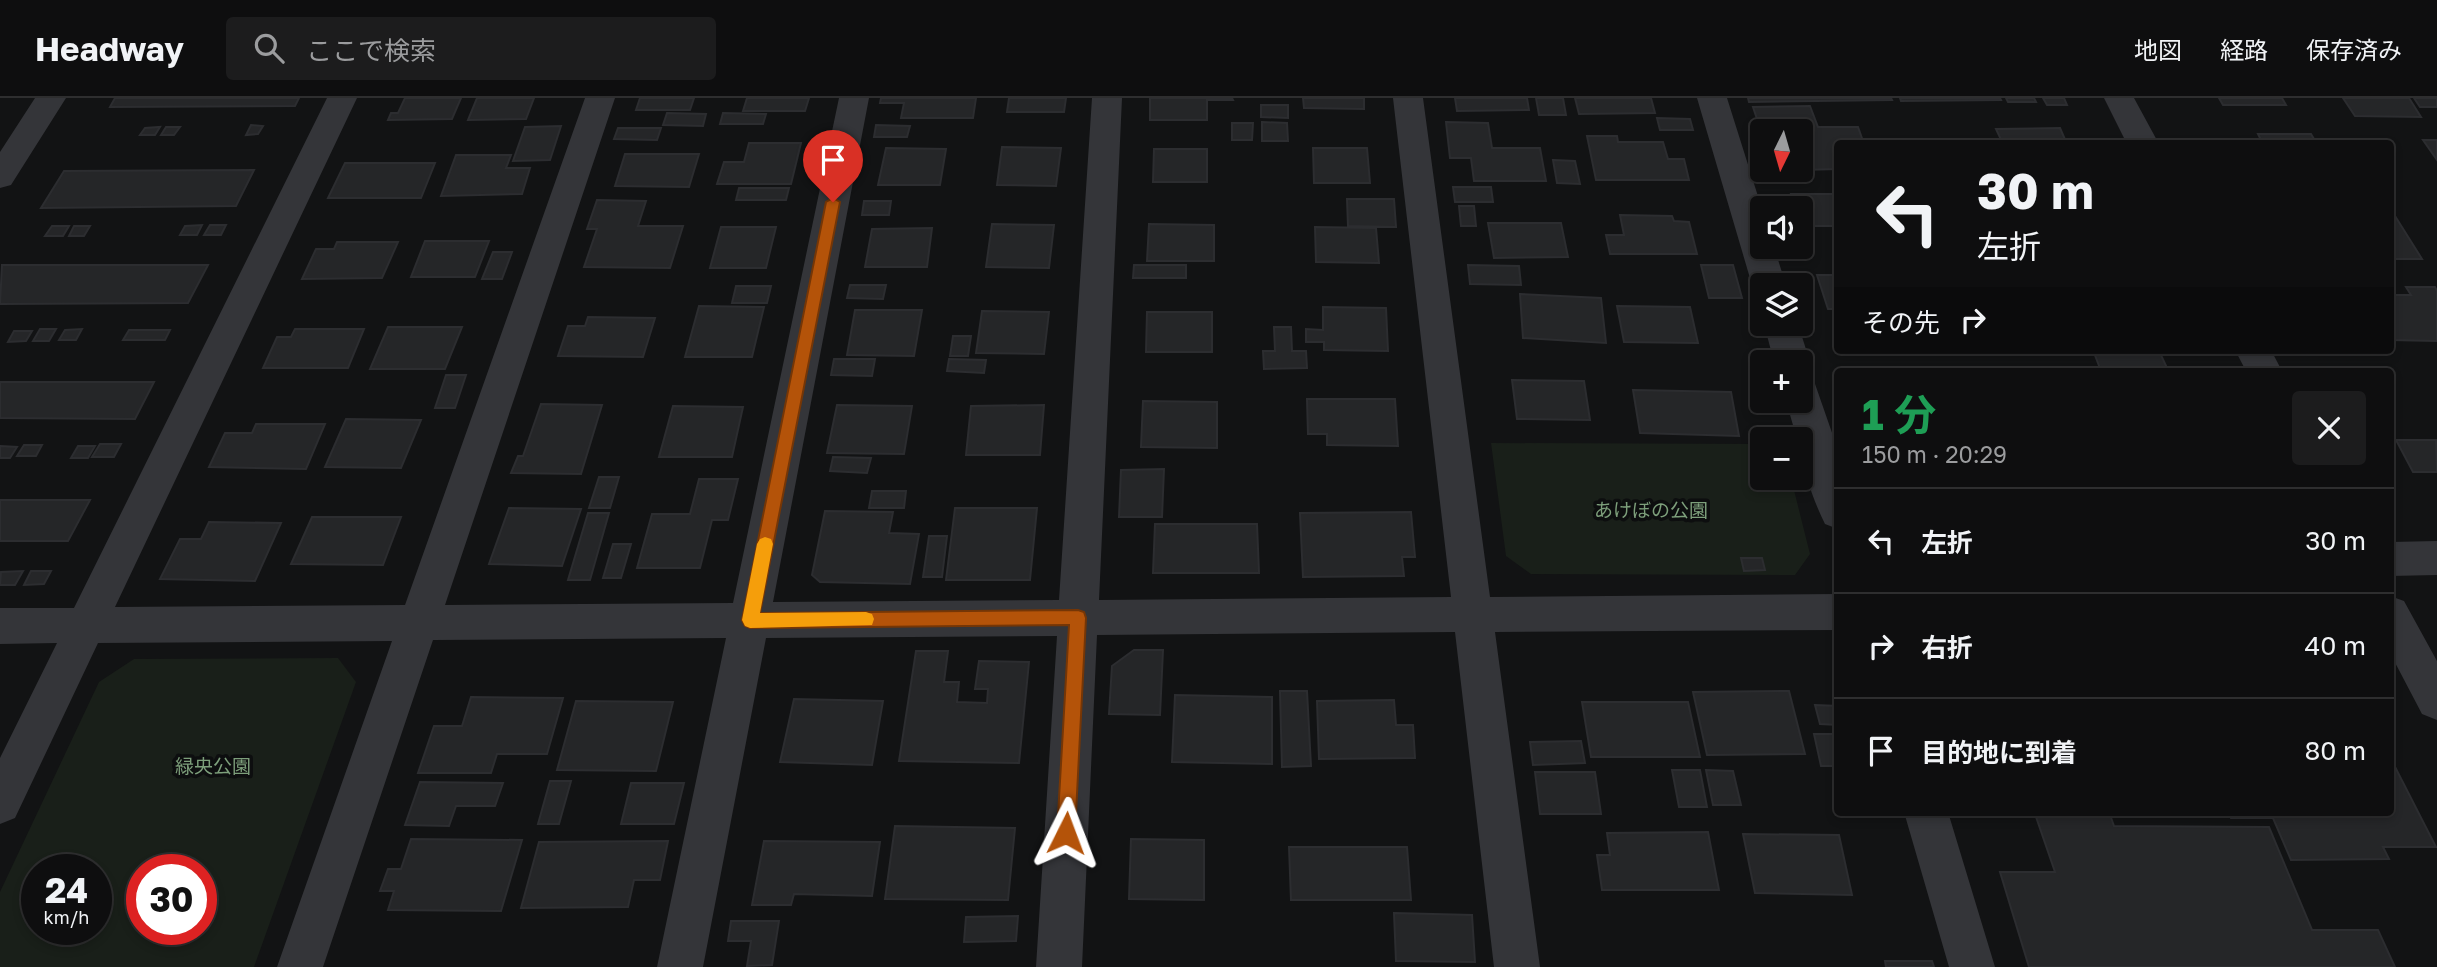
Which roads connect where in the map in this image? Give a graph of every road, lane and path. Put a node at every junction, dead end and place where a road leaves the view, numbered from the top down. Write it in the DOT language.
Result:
graph roads {
  1 [pos="51,98"];
  2 [pos="342,98"];
  3 [pos="600,98"];
  4 [pos="854,98"];
  5 [pos="1107,98"];
  6 [pos="1408,98"];
  7 [pos="1713,98"];
  8 [pos="2119,98"];
  9 [pos="2141,140"];
  10 [pos="0,177"];
  11 [pos="1765,273"];
  12 [pos="1808,413"];
  13 [pos="1834,500"];
  14 [pos="2437,558"];
  15 [pos="2394,559"];
  16 [pos="1834,612"];
  17 [pos="1475,613"];
  18 [pos="1078,618"];
  19 [pos="750,620"];
  20 [pos="2394,620"];
  21 [pos="419,622"];
  22 [pos="86,625"];
  23 [pos="0,626"];
  24 [pos="2437,701"];
  25 [pos="0,803"];
  26 [pos="1927,816"];
  27 [pos="300,967"];
  28 [pos="680,967"];
  29 [pos="1059,967"];
  30 [pos="1517,967"];
  31 [pos="1972,967"];
  1 -- 10 [label="street"];
  2 -- 22 [label="street"];
  3 -- 21 [label="street"];
  4 -- 19 [label="street"];
  5 -- 18 [label="street"];
  6 -- 17 [label="street"];
  7 -- 11 [label="street"];
  8 -- 9 [label="street"];
  12 -- 13 [label="street"];
  14 -- 15 [label="street"];
  16 -- 17 [label="street"];
  17 -- 18 [label="street"];
  17 -- 30 [label="street"];
  18 -- 19 [label="street"];
  18 -- 29 [label="street"];
  19 -- 21 [label="street"];
  19 -- 28 [label="street"];
  20 -- 24 [label="street"];
  21 -- 22 [label="street"];
  21 -- 27 [label="street"];
  22 -- 23 [label="street"];
  22 -- 25 [label="street"];
  26 -- 31 [label="street"];
}
